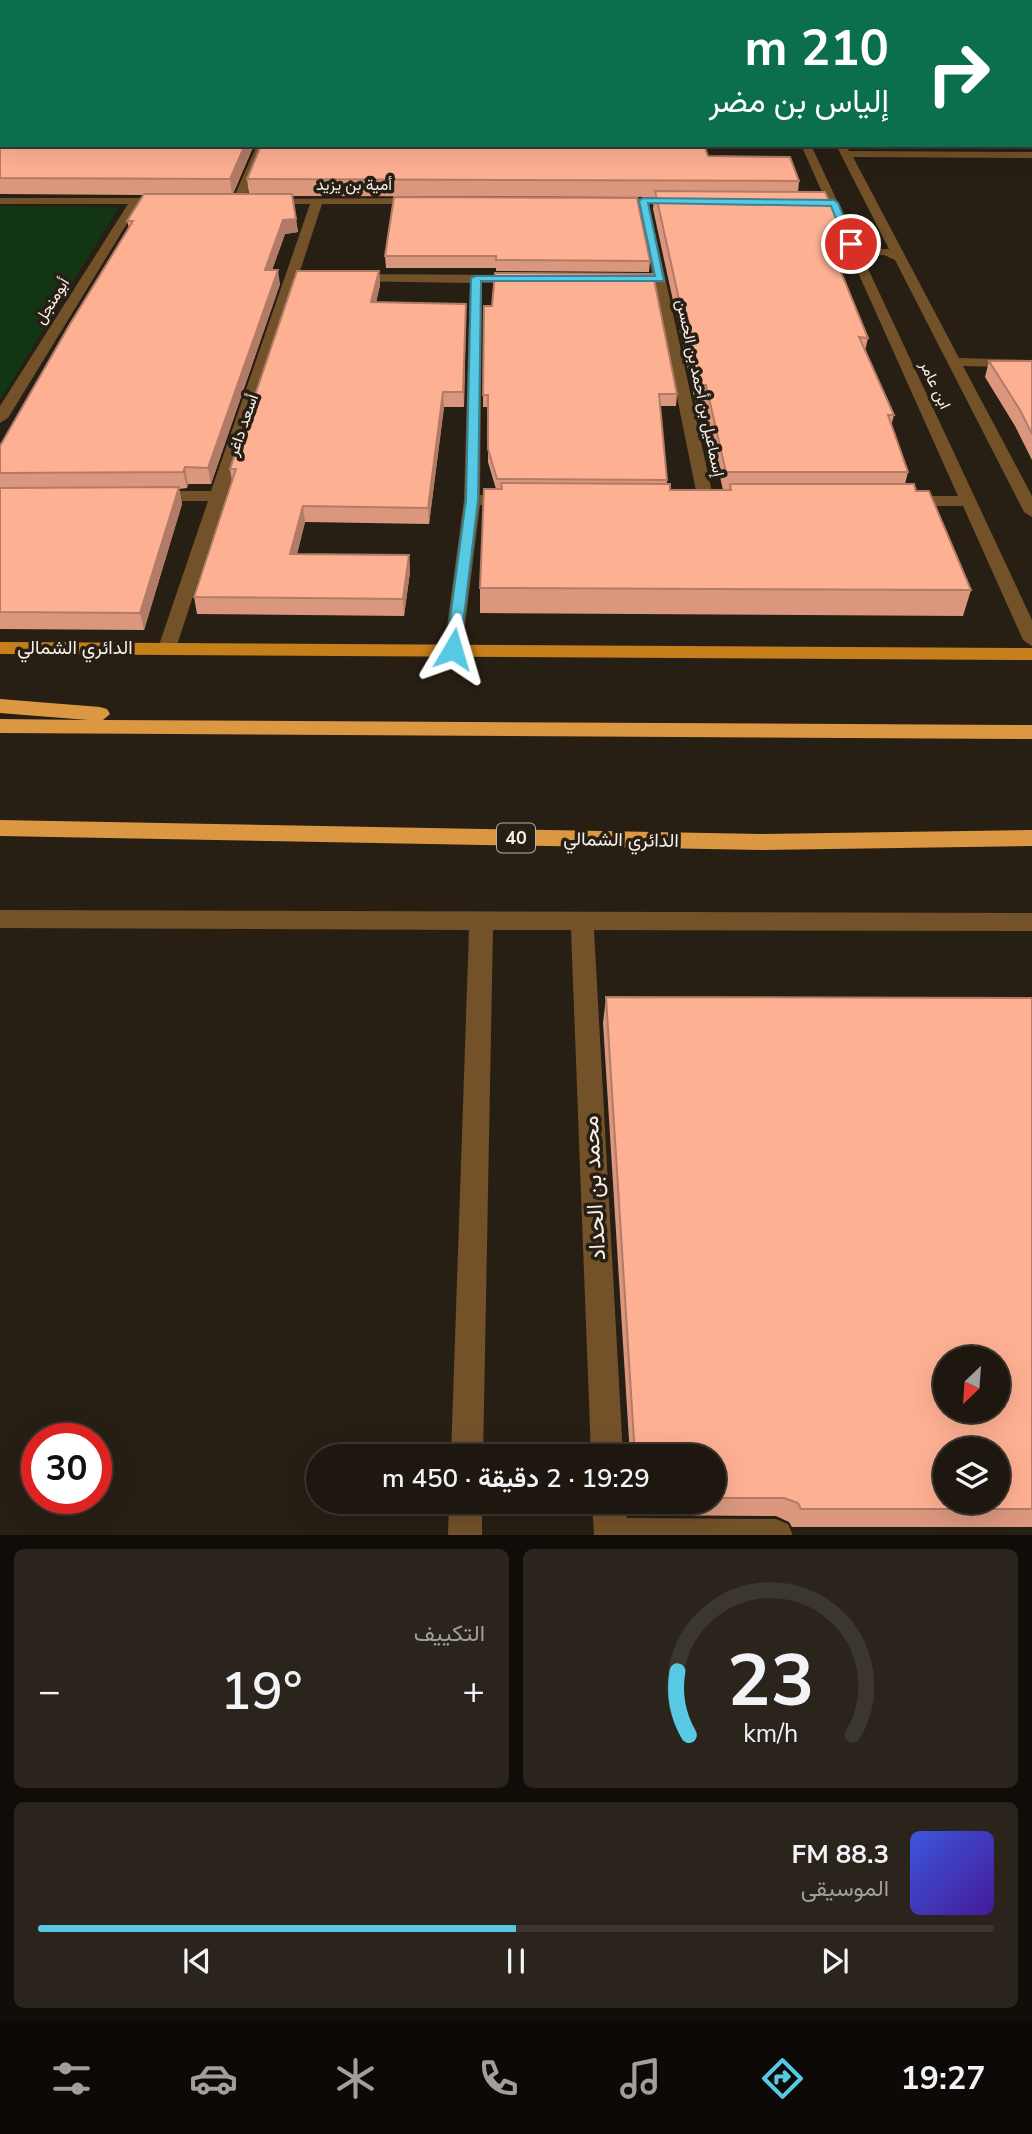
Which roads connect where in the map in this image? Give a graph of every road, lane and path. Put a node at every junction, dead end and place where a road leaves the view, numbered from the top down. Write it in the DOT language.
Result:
graph roads {
  1 [pos="261,147"];
  2 [pos="807,147"];
  3 [pos="844,150"];
  4 [pos="1031,155"];
  5 [pos="0,201"];
  6 [pos="174,201"];
  7 [pos="225,201"];
  8 [pos="239,201"];
  9 [pos="317,201"];
  10 [pos="439,201"];
  11 [pos="589,201"];
  12 [pos="643,201"];
  13 [pos="698,201"];
  14 [pos="135,202"];
  15 [pos="844,227"];
  16 [pos="886,228"];
  17 [pos="858,260"];
  18 [pos="902,260"];
  19 [pos="332,277"];
  20 [pos="476,278"];
  21 [pos="542,279"];
  22 [pos="956,362"];
  23 [pos="1032,363"];
  24 [pos="0,418"];
  25 [pos="137,496"];
  26 [pos="219,496"];
  27 [pos="472,500"];
  28 [pos="527,500"];
  29 [pos="706,501"];
  30 [pos="886,501"];
  31 [pos="970,502"];
  32 [pos="1032,512"];
  33 [pos="1032,640"];
  34 [pos="0,648"];
  35 [pos="167,648"];
  36 [pos="453,649"];
  37 [pos="1032,654"];
  38 [pos="0,706"];
  39 [pos="0,726"];
  40 [pos="283,729"];
  41 [pos="1032,731"];
  42 [pos="3,828"];
  43 [pos="1032,838"];
  44 [pos="0,919"];
  45 [pos="481,920"];
  46 [pos="582,921"];
  47 [pos="1032,922"];
  48 [pos="467,1444"];
  49 [pos="606,1444"];
  50 [pos="466,1514"];
  51 [pos="610,1514"];
  52 [pos="465,1535"];
  53 [pos="611,1535"];
  54 [pos="757,1535"];
  55 [pos="776,1535"];
  1 -- 8 [label="street"];
  2 -- 15 [label="street, ابن عامر"];
  3 -- 4 [label="street"];
  3 -- 16 [label="street, ابن عامر"];
  5 -- 14 [label="street"];
  6 -- 14 [label="street"];
  7 -- 8 [label="street, أمية بن يزيد"];
  8 -- 9 [label="street, أمية بن يزيد"];
  9 -- 10 [label="street, أمية بن يزيد"];
  9 -- 26 [label="street, أسعد داغر"];
  11 -- 12 [label="street"];
  12 -- 13 [label="street"];
  12 -- 29 [label="street, إسماعيل بن أحمد بن الحسن"];
  14 -- 24 [label="street, أبومنجل"];
  15 -- 16 [label="street"];
  15 -- 17 [label="street, ابن عامر"];
  16 -- 18 [label="street, ابن عامر"];
  17 -- 18 [label="street"];
  17 -- 31 [label="street, ابن عامر"];
  18 -- 22 [label="street, ابن عامر"];
  19 -- 20 [label="street"];
  20 -- 21 [label="street"];
  20 -- 27 [label="street"];
  22 -- 23 [label="street"];
  22 -- 32 [label="street, ابن عامر"];
  25 -- 26 [label="street"];
  26 -- 35 [label="street, أسعد داغر"];
  27 -- 28 [label="street"];
  27 -- 36 [label="street"];
  30 -- 31 [label="street"];
  31 -- 33 [label="street, ابن عامر"];
  34 -- 35 [label="main road, الدائري الشمالي"];
  35 -- 36 [label="main road, الدائري الشمالي"];
  36 -- 37 [label="main road, الدائري الشمالي"];
  38 -- 40 [label="highway"];
  39 -- 40 [label="highway"];
  40 -- 41 [label="highway"];
  42 -- 43 [label="highway, الدائري الشمالي / 40"];
  44 -- 45 [label="street"];
  45 -- 46 [label="street"];
  45 -- 48 [label="street"];
  46 -- 47 [label="street"];
  46 -- 49 [label="street, محمد بن الحداد"];
  50 -- 52 [label="street"];
  51 -- 53 [label="street"];
  53 -- 54 [label="street"];
  54 -- 55 [label="street"];
}
